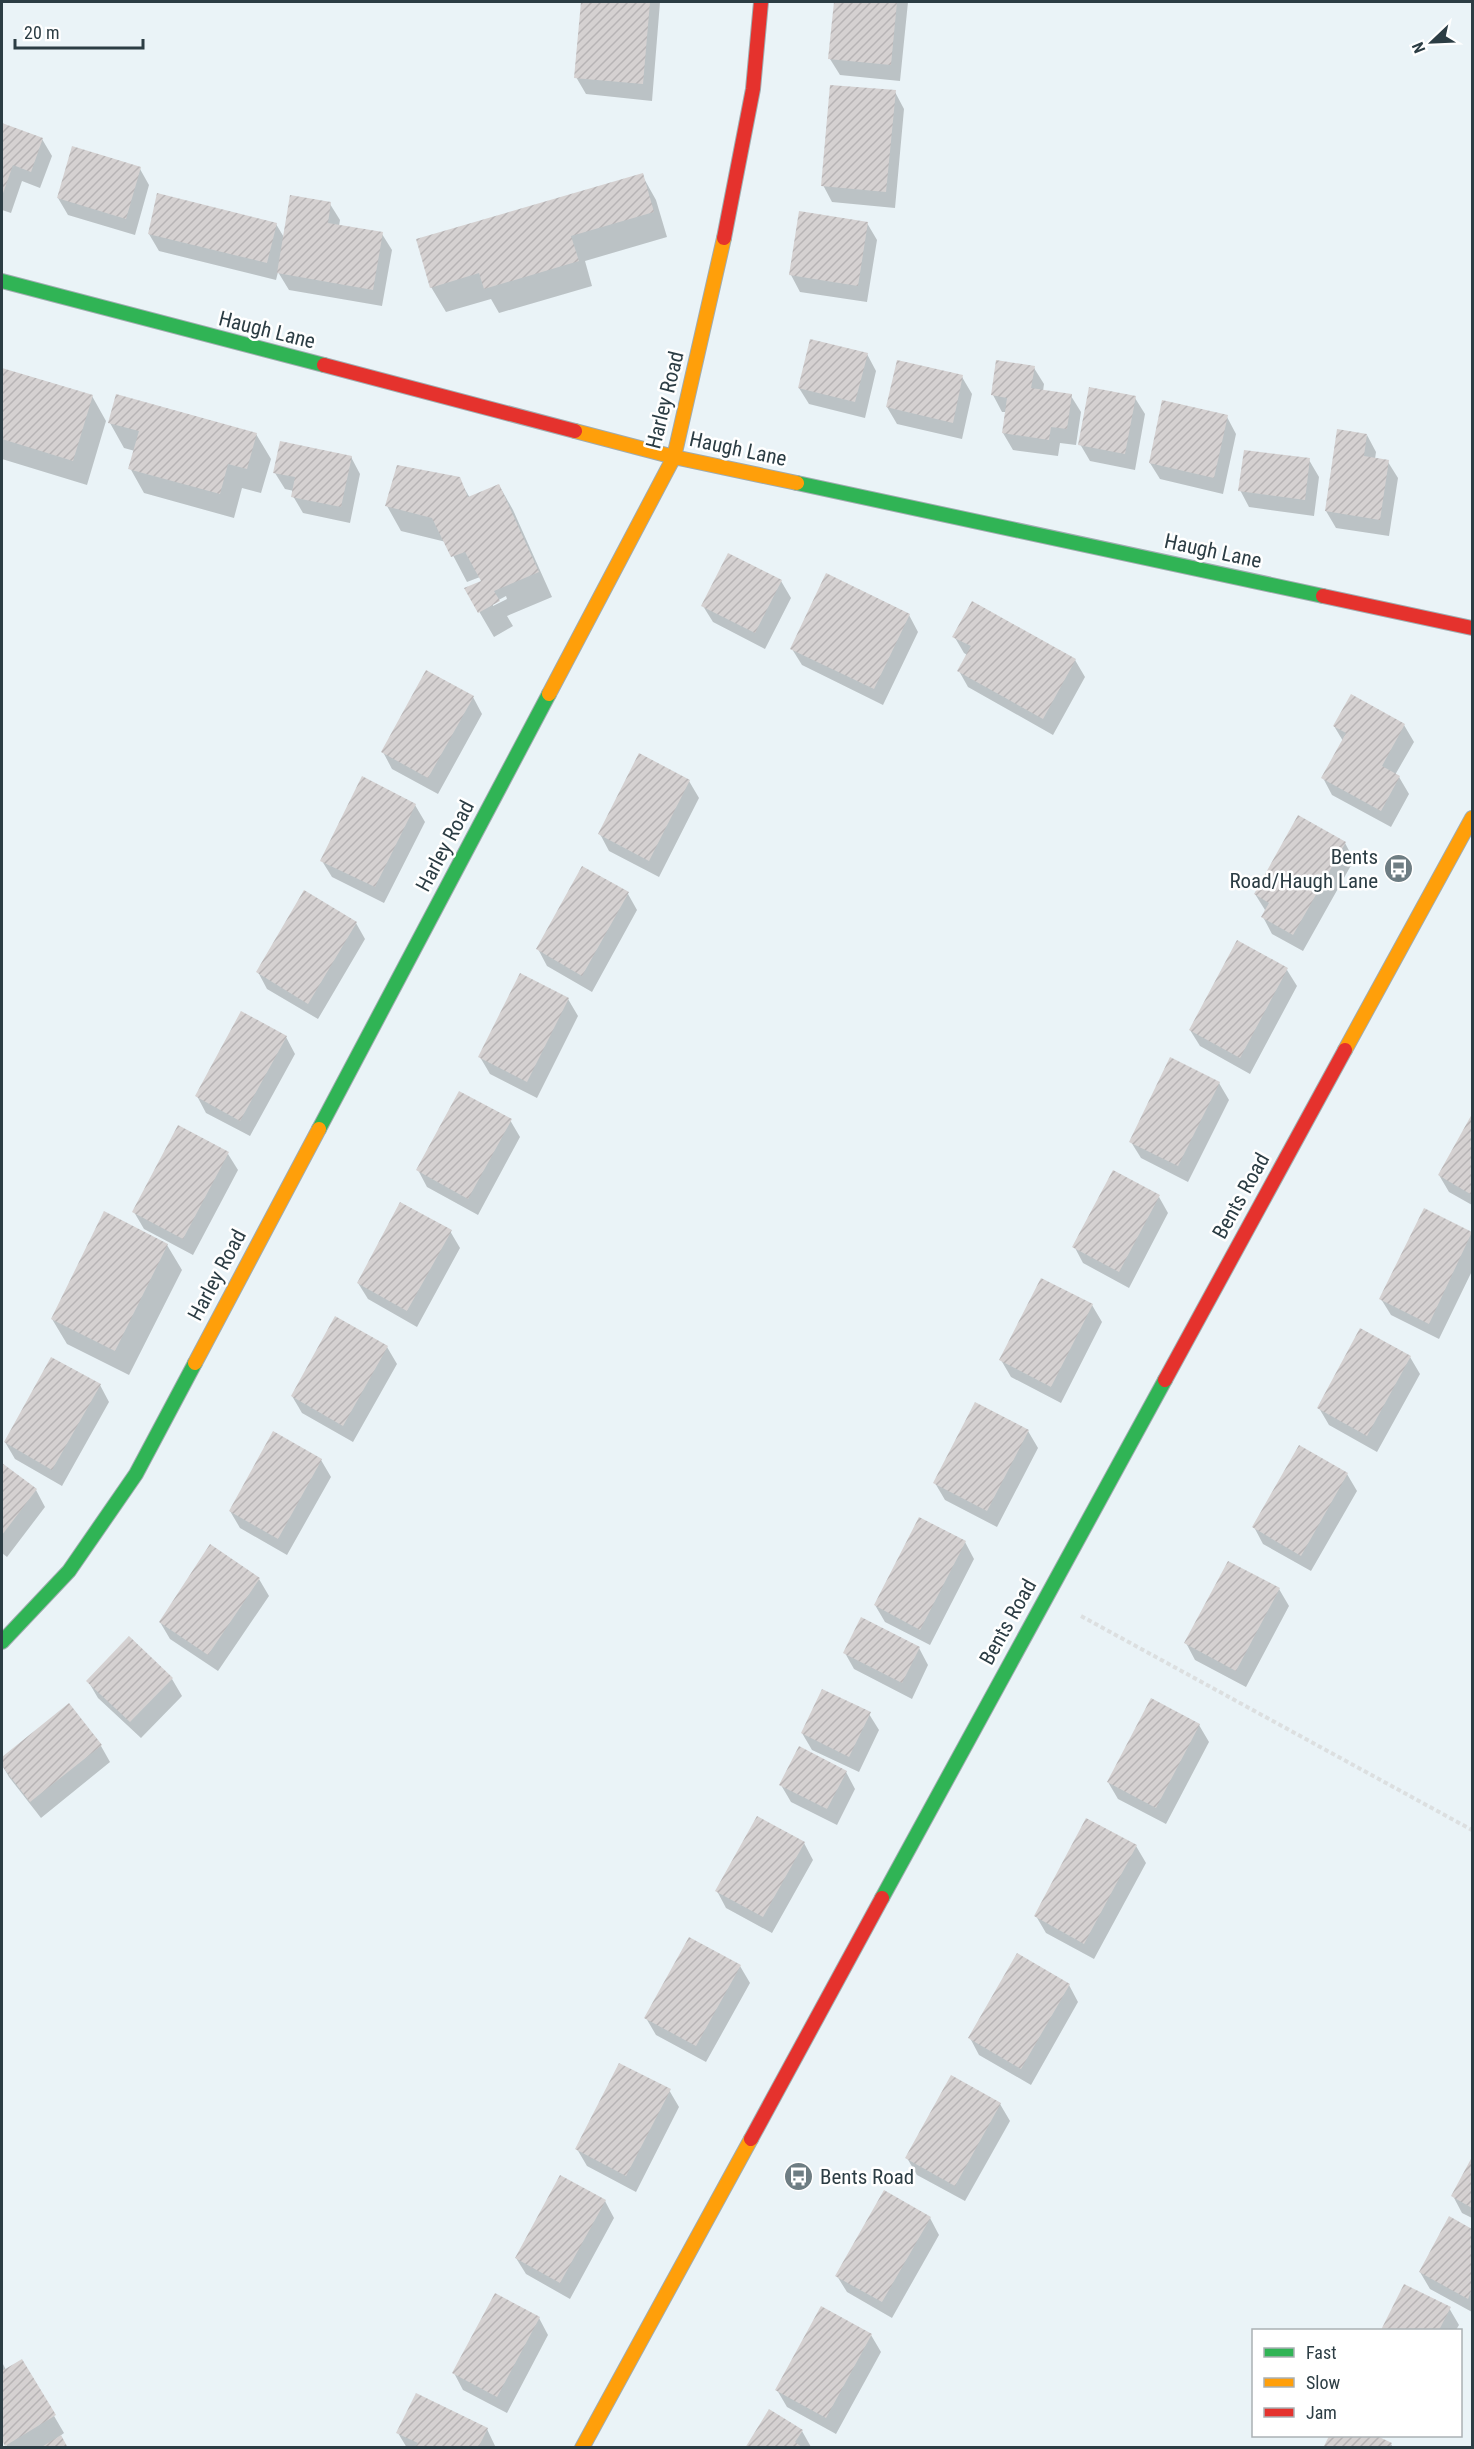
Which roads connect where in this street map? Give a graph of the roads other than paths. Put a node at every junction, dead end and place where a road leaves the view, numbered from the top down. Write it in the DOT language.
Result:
graph roads {
  1 [pos="761,2"];
  2 [pos="2,281"];
  3 [pos="674,457"];
  4 [pos="1473,628"];
  5 [pos="1473,818"];
  6 [pos="2,1642"];
  7 [pos="582,2448"];
  1 -- 3 [label="street, Harley Road"];
  2 -- 3 [label="street, Haugh Lane"];
  3 -- 4 [label="street, Haugh Lane"];
  3 -- 6 [label="street, Harley Road"];
  5 -- 7 [label="street, Bents Road"];
}
